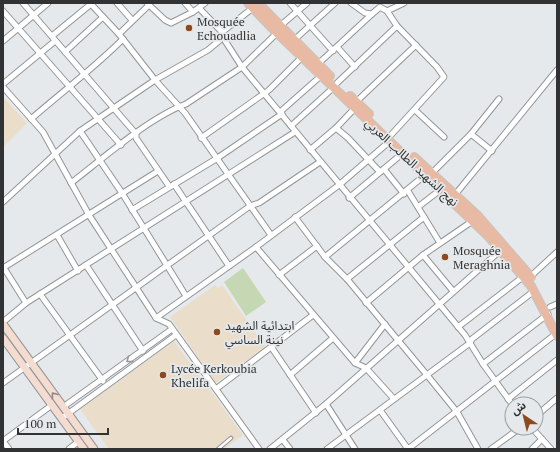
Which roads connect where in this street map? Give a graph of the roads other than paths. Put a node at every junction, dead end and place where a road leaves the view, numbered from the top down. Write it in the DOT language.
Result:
graph roads {
  1 [pos="23,3"];
  2 [pos="48,3"];
  3 [pos="117,3"];
  4 [pos="185,3"];
  5 [pos="205,3"];
  6 [pos="290,3"];
  7 [pos="308,3"];
  8 [pos="336,3"];
  9 [pos="351,3"];
  10 [pos="404,3"];
  11 [pos="91,4"];
  12 [pos="148,4"];
  13 [pos="256,4"];
  14 [pos="199,8"];
  15 [pos="3,11"];
  16 [pos="297,11"];
  17 [pos="387,11"];
  18 [pos="193,12"];
  19 [pos="372,14"];
  20 [pos="33,15"];
  21 [pos="103,16"];
  22 [pos="132,20"];
  23 [pos="310,26"];
  24 [pos="397,26"];
  25 [pos="18,28"];
  26 [pos="279,30"];
  27 [pos="119,34"];
  28 [pos="222,34"];
  29 [pos="52,36"];
  30 [pos="122,39"];
  31 [pos="3,41"];
  32 [pos="55,41"];
  33 [pos="293,41"];
  34 [pos="416,45"];
  35 [pos="335,49"];
  36 [pos="65,52"];
  37 [pos="40,53"];
  38 [pos="302,57"];
  39 [pos="318,64"];
  40 [pos="242,66"];
  41 [pos="355,67"];
  42 [pos="557,70"];
  43 [pos="84,73"];
  44 [pos="324,74"];
  45 [pos="155,80"];
  46 [pos="69,85"];
  47 [pos="335,85"];
  48 [pos="3,86"];
  49 [pos="264,94"];
  50 [pos="499,99"];
  51 [pos="356,105"];
  52 [pos="178,107"];
  53 [pos="113,108"];
  54 [pos="415,110"];
  55 [pos="281,113"];
  56 [pos="31,119"];
  57 [pos="98,119"];
  58 [pos="291,126"];
  59 [pos="336,128"];
  60 [pos="80,132"];
  61 [pos="295,132"];
  62 [pos="136,134"];
  63 [pos="471,134"];
  64 [pos="444,137"];
  65 [pos="201,138"];
  66 [pos="390,138"];
  67 [pos="121,145"];
  68 [pos="310,150"];
  69 [pos="492,151"];
  70 [pos="403,153"];
  71 [pos="54,154"];
  72 [pos="216,159"];
  73 [pos="368,160"];
  74 [pos="100,161"];
  75 [pos="320,162"];
  76 [pos="158,170"];
  77 [pos="382,171"];
  78 [pos="227,174"];
  79 [pos="428,175"];
  80 [pos="71,184"];
  81 [pos="172,185"];
  82 [pos="339,185"];
  83 [pos="440,190"];
  84 [pos="406,192"];
  85 [pos="122,193"];
  86 [pos="454,196"];
  87 [pos="349,198"];
  88 [pos="186,201"];
  89 [pos="3,202"];
  90 [pos="250,206"];
  91 [pos="418,206"];
  92 [pos="132,210"];
  93 [pos="89,215"];
  94 [pos="295,217"];
  95 [pos="424,217"];
  96 [pos="476,218"];
  97 [pos="369,222"];
  98 [pos="143,228"];
  99 [pos="271,235"];
  100 [pos="57,236"];
  101 [pos="209,238"];
  102 [pos="440,243"];
  103 [pos="388,244"];
  104 [pos="317,246"];
  105 [pos="256,247"];
  106 [pos="111,248"];
  107 [pos="501,250"];
  108 [pos="557,252"];
  109 [pos="423,255"];
  110 [pos="325,257"];
  111 [pos="86,265"];
  112 [pos="167,266"];
  113 [pos="229,266"];
  114 [pos="4,268"];
  115 [pos="408,268"];
  116 [pos="78,270"];
  117 [pos="279,275"];
  118 [pos="528,276"];
  119 [pos="347,279"];
  120 [pos="136,288"];
  121 [pos="534,291"];
  122 [pos="453,292"];
  123 [pos="40,294"];
  124 [pos="186,296"];
  125 [pos="26,303"];
  126 [pos="366,303"];
  127 [pos="112,304"];
  128 [pos="438,304"];
  129 [pos="551,308"];
  130 [pos="313,315"];
  131 [pos="156,318"];
  132 [pos="3,323"];
  133 [pos="557,323"];
  134 [pos="385,324"];
  135 [pos="458,327"];
  136 [pos="172,329"];
  137 [pos="557,334"];
  138 [pos="70,335"];
  139 [pos="176,335"];
  140 [pos="3,338"];
  141 [pos="333,338"];
  142 [pos="398,340"];
  143 [pos="470,342"];
  144 [pos="272,348"];
  145 [pos="142,350"];
  146 [pos="146,356"];
  147 [pos="557,360"];
  148 [pos="355,363"];
  149 [pos="483,364"];
  150 [pos="27,365"];
  151 [pos="366,368"];
  152 [pos="290,375"];
  153 [pos="427,375"];
  154 [pos="102,379"];
  155 [pos="496,382"];
  156 [pos="3,383"];
  157 [pos="106,385"];
  158 [pos="216,389"];
  159 [pos="506,396"];
  160 [pos="512,396"];
  161 [pos="557,398"];
  162 [pos="394,399"];
  163 [pos="326,404"];
  164 [pos="52,405"];
  165 [pos="544,409"];
  166 [pos="380,410"];
  167 [pos="457,412"];
  168 [pos="64,413"];
  169 [pos="316,413"];
  170 [pos="346,435"];
  171 [pos="509,436"];
  172 [pos="539,436"];
  173 [pos="231,438"];
  174 [pos="542,439"];
  175 [pos="283,440"];
  176 [pos="3,441"];
  177 [pos="79,441"];
  178 [pos="9,449"];
  179 [pos="69,449"];
  180 [pos="84,449"];
  181 [pos="94,449"];
  182 [pos="218,449"];
  183 [pos="259,449"];
  184 [pos="270,449"];
  185 [pos="290,449"];
  186 [pos="327,449"];
  187 [pos="355,449"];
  188 [pos="408,449"];
  189 [pos="478,449"];
  190 [pos="491,449"];
  191 [pos="532,449"];
  192 [pos="551,449"];
  1 -- 20 [label="street"];
  2 -- 20 [label="street"];
  3 -- 22 [label="street"];
  4 -- 18 [label="street"];
  5 -- 14 [label="street"];
  6 -- 16 [label="street"];
  7 -- 16 [label="street"];
  8 -- 23 [label="street"];
  9 -- 19 [label="street"];
  10 -- 17 [label="street"];
  11 -- 21 [label="street"];
  11 -- 29 [label="street"];
  12 -- 18 [label="street"];
  12 -- 22 [label="street"];
  13 -- 26 [label="main road, نهج الشهيد الطالب العربي"];
  13 -- 28 [label="street"];
  14 -- 18 [label="street"];
  14 -- 28 [label="street"];
  15 -- 25 [label="street"];
  16 -- 23 [label="street"];
  16 -- 26 [label="street"];
  17 -- 19 [label="street"];
  17 -- 24 [label="street"];
  19 -- 35 [label="street"];
  20 -- 25 [label="street"];
  20 -- 29 [label="street"];
  21 -- 27 [label="street"];
  21 -- 36 [label="street"];
  22 -- 27 [label="street"];
  23 -- 33 [label="street"];
  23 -- 35 [label="street"];
  24 -- 34 [label="street"];
  24 -- 41 [label="street"];
  25 -- 31 [label="street"];
  25 -- 37 [label="street"];
  26 -- 33 [label="main road, نهج الشهيد الطالب العربي"];
  26 -- 38 [label="main road, نهج الشهيد الطالب العربي"];
  26 -- 40 [label="street"];
  27 -- 30 [label="street"];
  28 -- 40 [label="street"];
  28 -- 45 [label="street"];
  29 -- 32 [label="street"];
  30 -- 43 [label="street"];
  30 -- 45 [label="street"];
  32 -- 36 [label="street"];
  32 -- 37 [label="street"];
  33 -- 39 [label="main road, نهج الشهيد الطالب العربي"];
  34 -- 51 [label="street"];
  34 -- 54 [label="street"];
  35 -- 39 [label="street"];
  35 -- 41 [label="street"];
  36 -- 43 [label="street"];
  37 -- 46 [label="street"];
  37 -- 48 [label="street"];
  38 -- 44 [label="main road, نهج الشهيد الطالب العربي"];
  38 -- 49 [label="street"];
  39 -- 44 [label="main road, نهج الشهيد الطالب العربي"];
  40 -- 49 [label="street"];
  40 -- 52 [label="street"];
  41 -- 47 [label="street"];
  42 -- 69 [label="street"];
  43 -- 46 [label="street"];
  43 -- 53 [label="street"];
  44 -- 47 [label="main road, نهج الشهيد الطالب العربي"];
  44 -- 55 [label="street"];
  45 -- 52 [label="street"];
  45 -- 53 [label="street"];
  46 -- 56 [label="street"];
  46 -- 57 [label="street"];
  47 -- 51 [label="main road, نهج الشهيد الطالب العربي"];
  47 -- 58 [label="street"];
  48 -- 56 [label="street"];
  49 -- 55 [label="street"];
  49 -- 65 [label="street"];
  50 -- 63 [label="street"];
  51 -- 59 [label="street"];
  51 -- 66 [label="main road, نهج الشهيد الطالب العربي"];
  52 -- 62 [label="street"];
  52 -- 65 [label="street"];
  53 -- 57 [label="street"];
  53 -- 62 [label="street"];
  54 -- 64 [label="street"];
  54 -- 66 [label="street"];
  55 -- 58 [label="street"];
  55 -- 72 [label="street"];
  56 -- 71 [label="street"];
  57 -- 60 [label="street"];
  57 -- 67 [label="street"];
  58 -- 61 [label="street"];
  59 -- 68 [label="street"];
  59 -- 73 [label="street"];
  60 -- 71 [label="street"];
  60 -- 74 [label="street"];
  61 -- 68 [label="street"];
  61 -- 78 [label="street"];
  62 -- 67 [label="street"];
  62 -- 76 [label="street"];
  63 -- 69 [label="street"];
  63 -- 79 [label="street"];
  65 -- 72 [label="street"];
  66 -- 70 [label="main road, نهج الشهيد الطالب العربي"];
  66 -- 73 [label="street"];
  66 -- 79 [label="main road, نهج الشهيد الطالب العربي"];
  67 -- 74 [label="street"];
  68 -- 75 [label="street"];
  69 -- 86 [label="street"];
  70 -- 77 [label="street"];
  70 -- 79 [label="main road, نهج الشهيد الطالب العربي"];
  71 -- 80 [label="street"];
  71 -- 89 [label="street"];
  72 -- 78 [label="street"];
  72 -- 81 [label="street"];
  73 -- 77 [label="street"];
  73 -- 82 [label="street"];
  74 -- 80 [label="street"];
  74 -- 85 [label="street"];
  75 -- 82 [label="street"];
  75 -- 90 [label="street"];
  76 -- 81 [label="street"];
  76 -- 85 [label="street"];
  77 -- 84 [label="street"];
  77 -- 87 [label="street"];
  78 -- 88 [label="street"];
  78 -- 90 [label="street"];
  79 -- 83 [label="main road, نهج الشهيد الطالب العربي"];
  79 -- 84 [label="street"];
  79 -- 86 [label="main road, نهج الشهيد الطالب العربي"];
  80 -- 93 [label="street"];
  81 -- 88 [label="street"];
  81 -- 92 [label="street"];
  82 -- 87 [label="street"];
  82 -- 94 [label="street"];
  83 -- 91 [label="street"];
  83 -- 96 [label="main road, نهج الشهيد الطالب العربي"];
  84 -- 91 [label="street"];
  84 -- 97 [label="street"];
  85 -- 92 [label="street"];
  85 -- 93 [label="street"];
  86 -- 96 [label="main road, نهج الشهيد الطالب العربي"];
  87 -- 97 [label="street"];
  88 -- 98 [label="street"];
  88 -- 101 [label="street"];
  90 -- 99 [label="street"];
  90 -- 101 [label="street"];
  91 -- 95 [label="street"];
  92 -- 98 [label="street"];
  93 -- 100 [label="street"];
  93 -- 106 [label="street"];
  94 -- 99 [label="street"];
  94 -- 104 [label="street"];
  95 -- 102 [label="street"];
  95 -- 103 [label="street"];
  96 -- 102 [label="street"];
  96 -- 107 [label="main road, نهج الشهيد الطالب العربي"];
  96 -- 118 [label="main road, نهج الشهيد الطالب العربي"];
  97 -- 103 [label="street"];
  97 -- 110 [label="street"];
  98 -- 106 [label="street"];
  98 -- 112 [label="street"];
  99 -- 105 [label="street"];
  100 -- 114 [label="street"];
  100 -- 116 [label="street"];
  101 -- 112 [label="street"];
  101 -- 113 [label="street"];
  102 -- 109 [label="street"];
  103 -- 115 [label="street"];
  103 -- 119 [label="street"];
  104 -- 110 [label="street"];
  104 -- 117 [label="street"];
  105 -- 113 [label="street"];
  105 -- 117 [label="street"];
  106 -- 111 [label="street"];
  106 -- 120 [label="street"];
  107 -- 118 [label="main road, نهج الشهيد الطالب العربي"];
  107 -- 122 [label="street"];
  108 -- 118 [label="street"];
  109 -- 115 [label="street"];
  109 -- 122 [label="street"];
  110 -- 119 [label="street"];
  111 -- 116 [label="street"];
  111 -- 127 [label="street"];
  112 -- 120 [label="street"];
  112 -- 124 [label="street"];
  113 -- 124 [label="street"];
  114 -- 125 [label="street"];
  115 -- 126 [label="street"];
  115 -- 128 [label="street"];
  116 -- 123 [label="street"];
  117 -- 130 [label="street"];
  118 -- 121 [label="main road, نهج الشهيد الطالب العربي"];
  118 -- 129 [label="main road, نهج الشهيد الطالب العربي"];
  118 -- 135 [label="street"];
  119 -- 126 [label="street"];
  120 -- 127 [label="street"];
  120 -- 131 [label="street"];
  121 -- 129 [label="main road, نهج الشهيد الطالب العربي"];
  121 -- 143 [label="street"];
  122 -- 128 [label="street"];
  123 -- 125 [label="street"];
  123 -- 138 [label="street"];
  124 -- 131 [label="street"];
  125 -- 132 [label="street"];
  126 -- 134 [label="street"];
  127 -- 138 [label="street"];
  127 -- 145 [label="street"];
  128 -- 135 [label="street"];
  128 -- 142 [label="street"];
  129 -- 133 [label="main road, نهج الشهيد الطالب العربي"];
  129 -- 137 [label="main road, نهج الشهيد الطالب العربي"];
  129 -- 149 [label="street"];
  130 -- 141 [label="street"];
  130 -- 144 [label="street"];
  131 -- 136 [label="street"];
  132 -- 150 [label="main road"];
  134 -- 142 [label="street"];
  134 -- 148 [label="street"];
  135 -- 143 [label="street"];
  136 -- 139 [label="street"];
  136 -- 145 [label="street"];
  137 -- 155 [label="street"];
  138 -- 150 [label="street"];
  138 -- 154 [label="street"];
  139 -- 146 [label="street"];
  139 -- 158 [label="street"];
  140 -- 150 [label="main road"];
  141 -- 148 [label="street"];
  141 -- 152 [label="street"];
  142 -- 151 [label="street"];
  142 -- 153 [label="street"];
  143 -- 149 [label="street"];
  143 -- 153 [label="street"];
  144 -- 152 [label="street"];
  144 -- 158 [label="street"];
  145 -- 146 [label="street"];
  145 -- 154 [label="street, one-way"];
  146 -- 157 [label="street"];
  147 -- 160 [label="street"];
  148 -- 151 [label="street"];
  149 -- 155 [label="street"];
  150 -- 156 [label="street"];
  150 -- 164 [label="main road"];
  168 -- 150 [label="main road, one-way"];
  151 -- 162 [label="street"];
  151 -- 163 [label="street"];
  152 -- 169 [label="street"];
  153 -- 162 [label="street"];
  153 -- 167 [label="street"];
  154 -- 157 [label="street"];
  154 -- 168 [label="street"];
  155 -- 159 [label="street"];
  155 -- 167 [label="street"];
  157 -- 168 [label="street"];
  158 -- 183 [label="street"];
  161 -- 165 [label="street"];
  162 -- 166 [label="street"];
  163 -- 169 [label="street"];
  163 -- 170 [label="street"];
  164 -- 168 [label="main road"];
  164 -- 176 [label="street"];
  166 -- 170 [label="street"];
  166 -- 188 [label="street"];
  167 -- 188 [label="street"];
  167 -- 189 [label="street"];
  168 -- 177 [label="main road"];
  168 -- 181 [label="main road"];
  169 -- 175 [label="street"];
  170 -- 186 [label="street"];
  170 -- 187 [label="street"];
  171 -- 190 [label="street"];
  172 -- 174 [label="street"];
  173 -- 182 [label="lane"];
  174 -- 191 [label="street"];
  174 -- 192 [label="street"];
  175 -- 184 [label="street"];
  175 -- 185 [label="street"];
  176 -- 178 [label="street"];
  177 -- 179 [label="street"];
  177 -- 180 [label="main road"];
}
